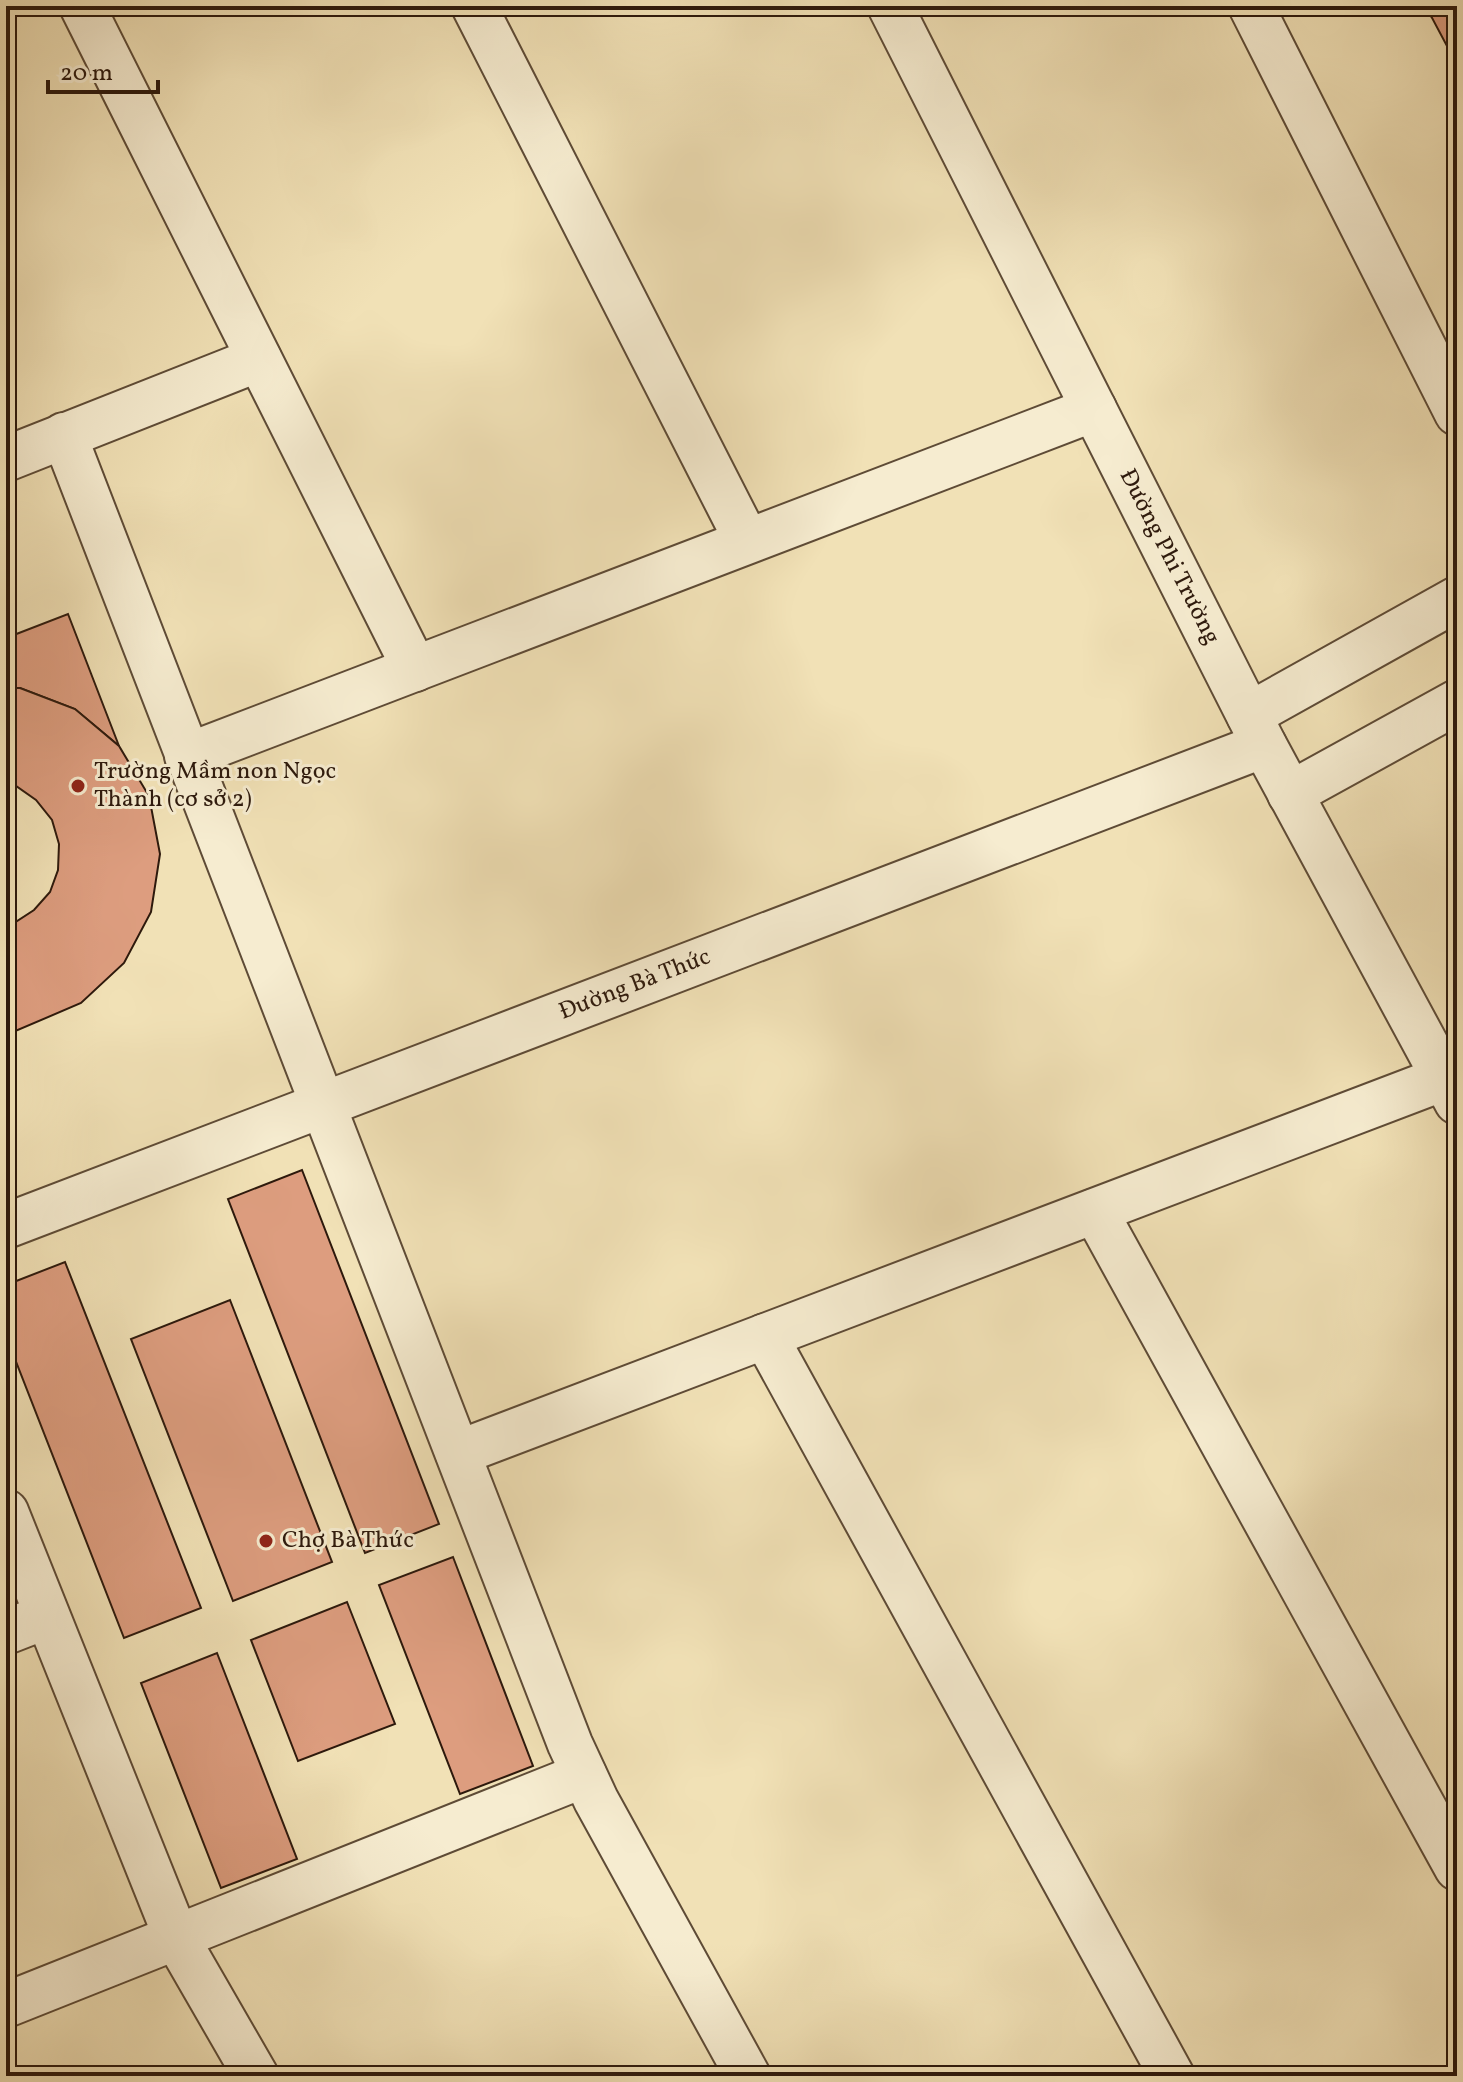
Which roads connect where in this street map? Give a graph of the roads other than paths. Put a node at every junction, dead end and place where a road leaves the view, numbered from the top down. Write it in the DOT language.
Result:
graph roads {
  1 [pos="82,6"];
  2 [pos="474,6"];
  3 [pos="890,6"];
  4 [pos="1251,6"];
  5 [pos="259,359"];
  6 [pos="1094,409"];
  7 [pos="1457,413"];
  8 [pos="64,435"];
  9 [pos="6,459"];
  10 [pos="747,541"];
  11 [pos="1457,599"];
  12 [pos="415,669"];
  13 [pos="1457,702"];
  14 [pos="1257,730"];
  15 [pos="187,756"];
  16 [pos="1290,794"];
  17 [pos="1451,1090"];
  18 [pos="322,1105"];
  19 [pos="1095,1211"];
  20 [pos="6,1226"];
  21 [pos="765,1336"];
  22 [pos="458,1453"];
  23 [pos="6,1512"];
  24 [pos="47,1616"];
  25 [pos="6,1632"];
  26 [pos="584,1775"];
  27 [pos="1457,1868"];
  28 [pos="177,1939"];
  29 [pos="6,2005"];
  30 [pos="256,2076"];
  31 [pos="748,2076"];
  32 [pos="1172,2076"];
  1 -- 5 [label="street"];
  2 -- 10 [label="street"];
  3 -- 6 [label="street, Đường Phi Trường"];
  4 -- 7 [label="street"];
  5 -- 8 [label="street"];
  5 -- 12 [label="street"];
  6 -- 10 [label="street"];
  6 -- 14 [label="street, Đường Phi Trường"];
  8 -- 9 [label="street"];
  8 -- 15 [label="street"];
  10 -- 12 [label="street"];
  11 -- 14 [label="street, Đường Bà Thức"];
  12 -- 15 [label="street"];
  13 -- 16 [label="street"];
  14 -- 16 [label="street, Đường Phi Trường"];
  14 -- 18 [label="street, Đường Bà Thức"];
  15 -- 18 [label="street"];
  16 -- 17 [label="street, Đường Phi Trường"];
  17 -- 19 [label="street"];
  18 -- 20 [label="street, Đường Bà Thức"];
  18 -- 22 [label="street"];
  19 -- 21 [label="street"];
  19 -- 27 [label="street"];
  21 -- 22 [label="street"];
  21 -- 32 [label="street"];
  22 -- 26 [label="street"];
  23 -- 24 [label="street"];
  24 -- 25 [label="street"];
  24 -- 28 [label="street"];
  26 -- 28 [label="street"];
  26 -- 31 [label="street"];
  28 -- 29 [label="street"];
  28 -- 30 [label="street"];
}
